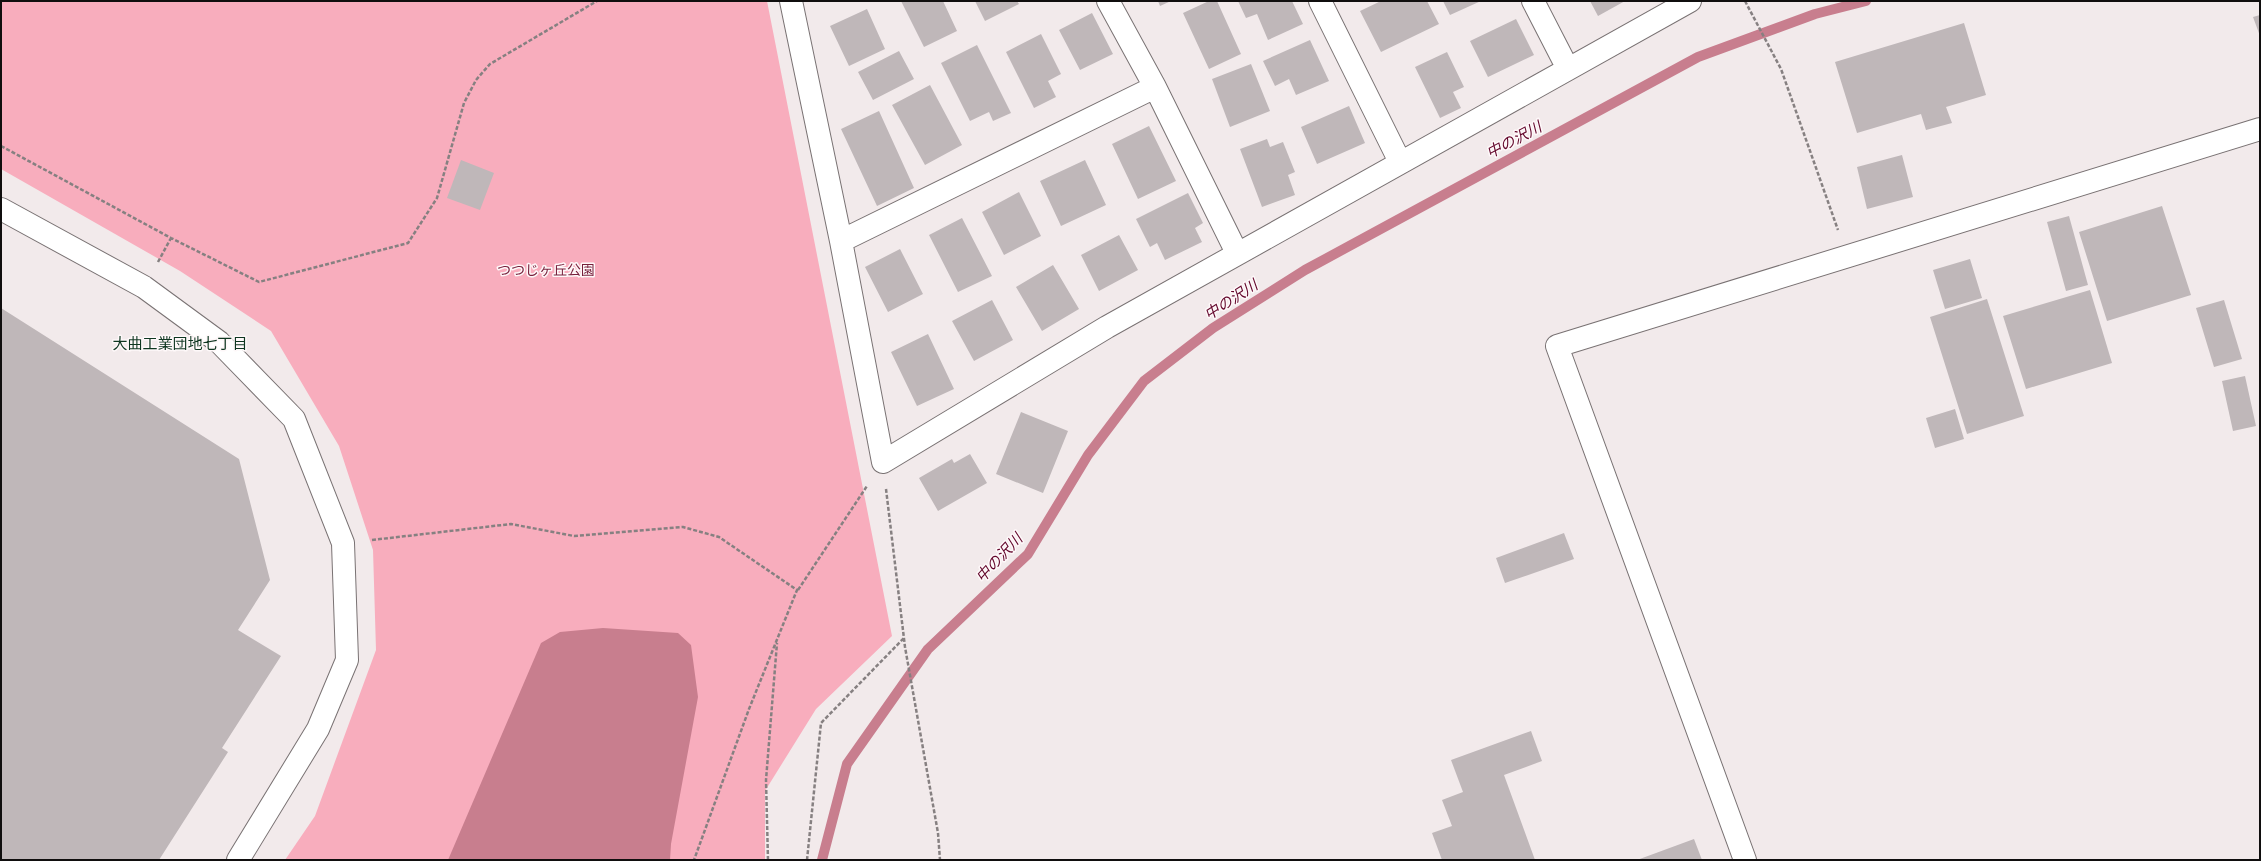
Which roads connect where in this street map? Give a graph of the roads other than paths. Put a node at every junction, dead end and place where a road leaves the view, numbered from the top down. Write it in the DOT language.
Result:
graph roads {
  1 [pos="791,1"];
  2 [pos="1108,1"];
  3 [pos="1320,1"];
  4 [pos="1533,1"];
  5 [pos="1690,1"];
  6 [pos="1568,69"];
  7 [pos="1155,87"];
  8 [pos="2260,130"];
  9 [pos="1400,162"];
  10 [pos="1,209"];
  11 [pos="841,241"];
  12 [pos="1237,253"];
  13 [pos="238,860"];
  14 [pos="1745,860"];
  1 -- 11 [label="street"];
  2 -- 7 [label="street"];
  3 -- 9 [label="street"];
  4 -- 6 [label="street"];
  5 -- 6 [label="street"];
  6 -- 9 [label="street"];
  7 -- 11 [label="street"];
  7 -- 12 [label="street"];
  8 -- 14 [label="street"];
  9 -- 12 [label="street"];
  10 -- 13 [label="street"];
  11 -- 12 [label="street"];
}
